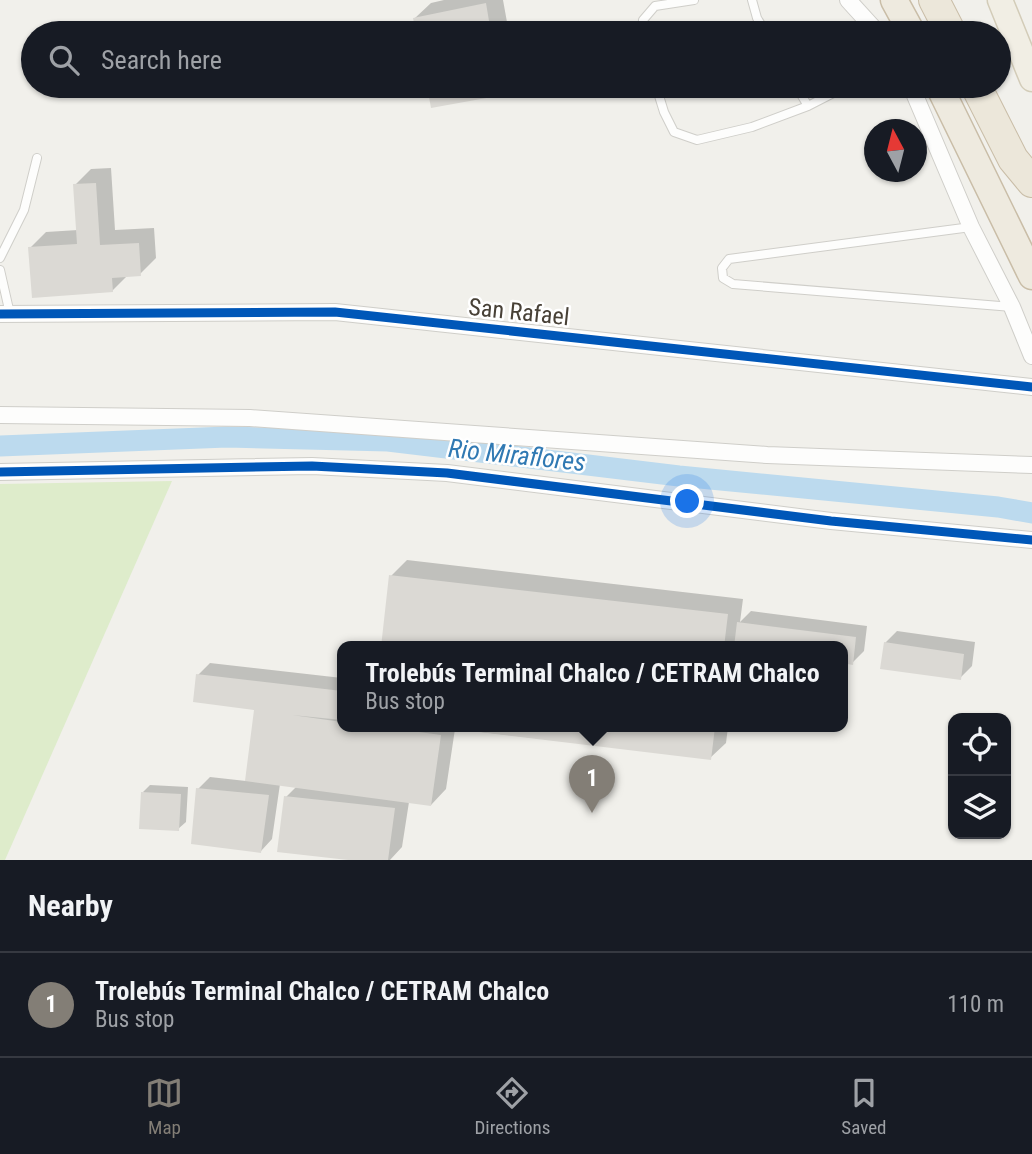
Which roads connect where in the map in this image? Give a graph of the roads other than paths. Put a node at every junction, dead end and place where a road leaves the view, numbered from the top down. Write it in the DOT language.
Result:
graph roads {
  1 [pos="694,0"];
  2 [pos="752,0"];
  3 [pos="848,0"];
  4 [pos="894,0"];
  5 [pos="934,0"];
  6 [pos="1000,0"];
  7 [pos="643,21"];
  8 [pos="759,21"];
  9 [pos="867,21"];
  10 [pos="905,21"];
  11 [pos="945,21"];
  12 [pos="1009,21"];
  13 [pos="1011,27"];
  14 [pos="1032,79"];
  15 [pos="659,98"];
  16 [pos="803,98"];
  17 [pos="824,98"];
  18 [pos="916,98"];
  19 [pos="945,98"];
  20 [pos="982,98"];
  21 [pos="808,106"];
  22 [pos="37,158"];
  23 [pos="1032,182"];
  24 [pos="971,227"];
  25 [pos="0,258"];
  26 [pos="0,270"];
  27 [pos="1032,276"];
  28 [pos="1012,307"];
  29 [pos="5,314"];
  30 [pos="1032,356"];
  31 [pos="1032,387"];
  32 [pos="0,415"];
  33 [pos="1032,465"];
  34 [pos="0,471"];
  35 [pos="1032,540"];
  1 -- 7 [label="lane"];
  2 -- 8 [label="lane"];
  3 -- 9 [label="street"];
  4 -- 10 [label="highway"];
  5 -- 11 [label="highway"];
  6 -- 12 [label="main road"];
  13 -- 14 [label="main road"];
  15 -- 21 [label="lane"];
  16 -- 21 [label="lane"];
  17 -- 21 [label="lane"];
  18 -- 24 [label="street"];
  19 -- 27 [label="highway"];
  20 -- 23 [label="highway"];
  22 -- 25 [label="lane"];
  24 -- 28 [label="street"];
  24 -- 28 [label="lane"];
  26 -- 29 [label="lane"];
  28 -- 30 [label="street"];
  29 -- 31 [label="street, San Rafael"];
  32 -- 33 [label="street"];
  34 -- 35 [label="street"];
}
